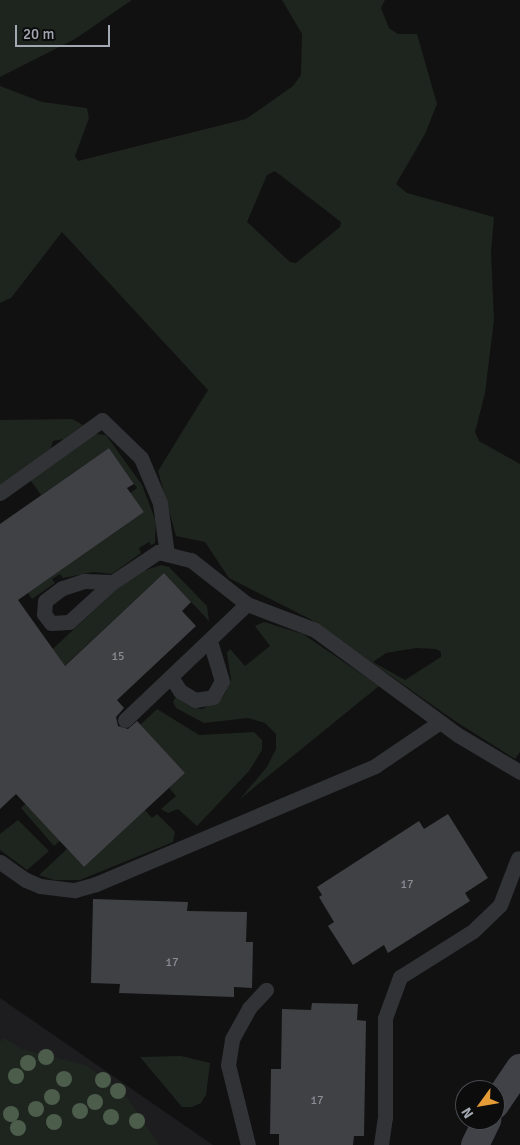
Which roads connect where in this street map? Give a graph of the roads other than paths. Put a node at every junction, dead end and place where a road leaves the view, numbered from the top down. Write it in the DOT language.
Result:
graph roads {
  1 [pos="0,493"];
  2 [pos="167,554"];
  3 [pos="113,582"];
  4 [pos="247,604"];
  5 [pos="210,641"];
  6 [pos="171,677"];
  7 [pos="125,720"];
  8 [pos="440,722"];
  9 [pos="520,772"];
  10 [pos="518,858"];
  11 [pos="0,862"];
  12 [pos="266,990"];
  13 [pos="520,1068"];
  14 [pos="505,1090"];
  15 [pos="482,1130"];
  16 [pos="248,1145"];
  17 [pos="381,1145"];
  18 [pos="475,1145"];
  1 -- 2 [label="lane"];
  2 -- 3 [label="lane"];
  2 -- 4 [label="lane"];
  4 -- 5 [label="lane"];
  4 -- 8 [label="lane"];
  5 -- 6 [label="lane"];
  5 -- 6 [label="lane"];
  6 -- 7 [label="lane"];
  8 -- 9 [label="lane"];
  8 -- 11 [label="lane"];
  10 -- 17 [label="lane"];
  12 -- 16 [label="lane"];
  13 -- 14 [label="street"];
  15 -- 18 [label="street"];
}
